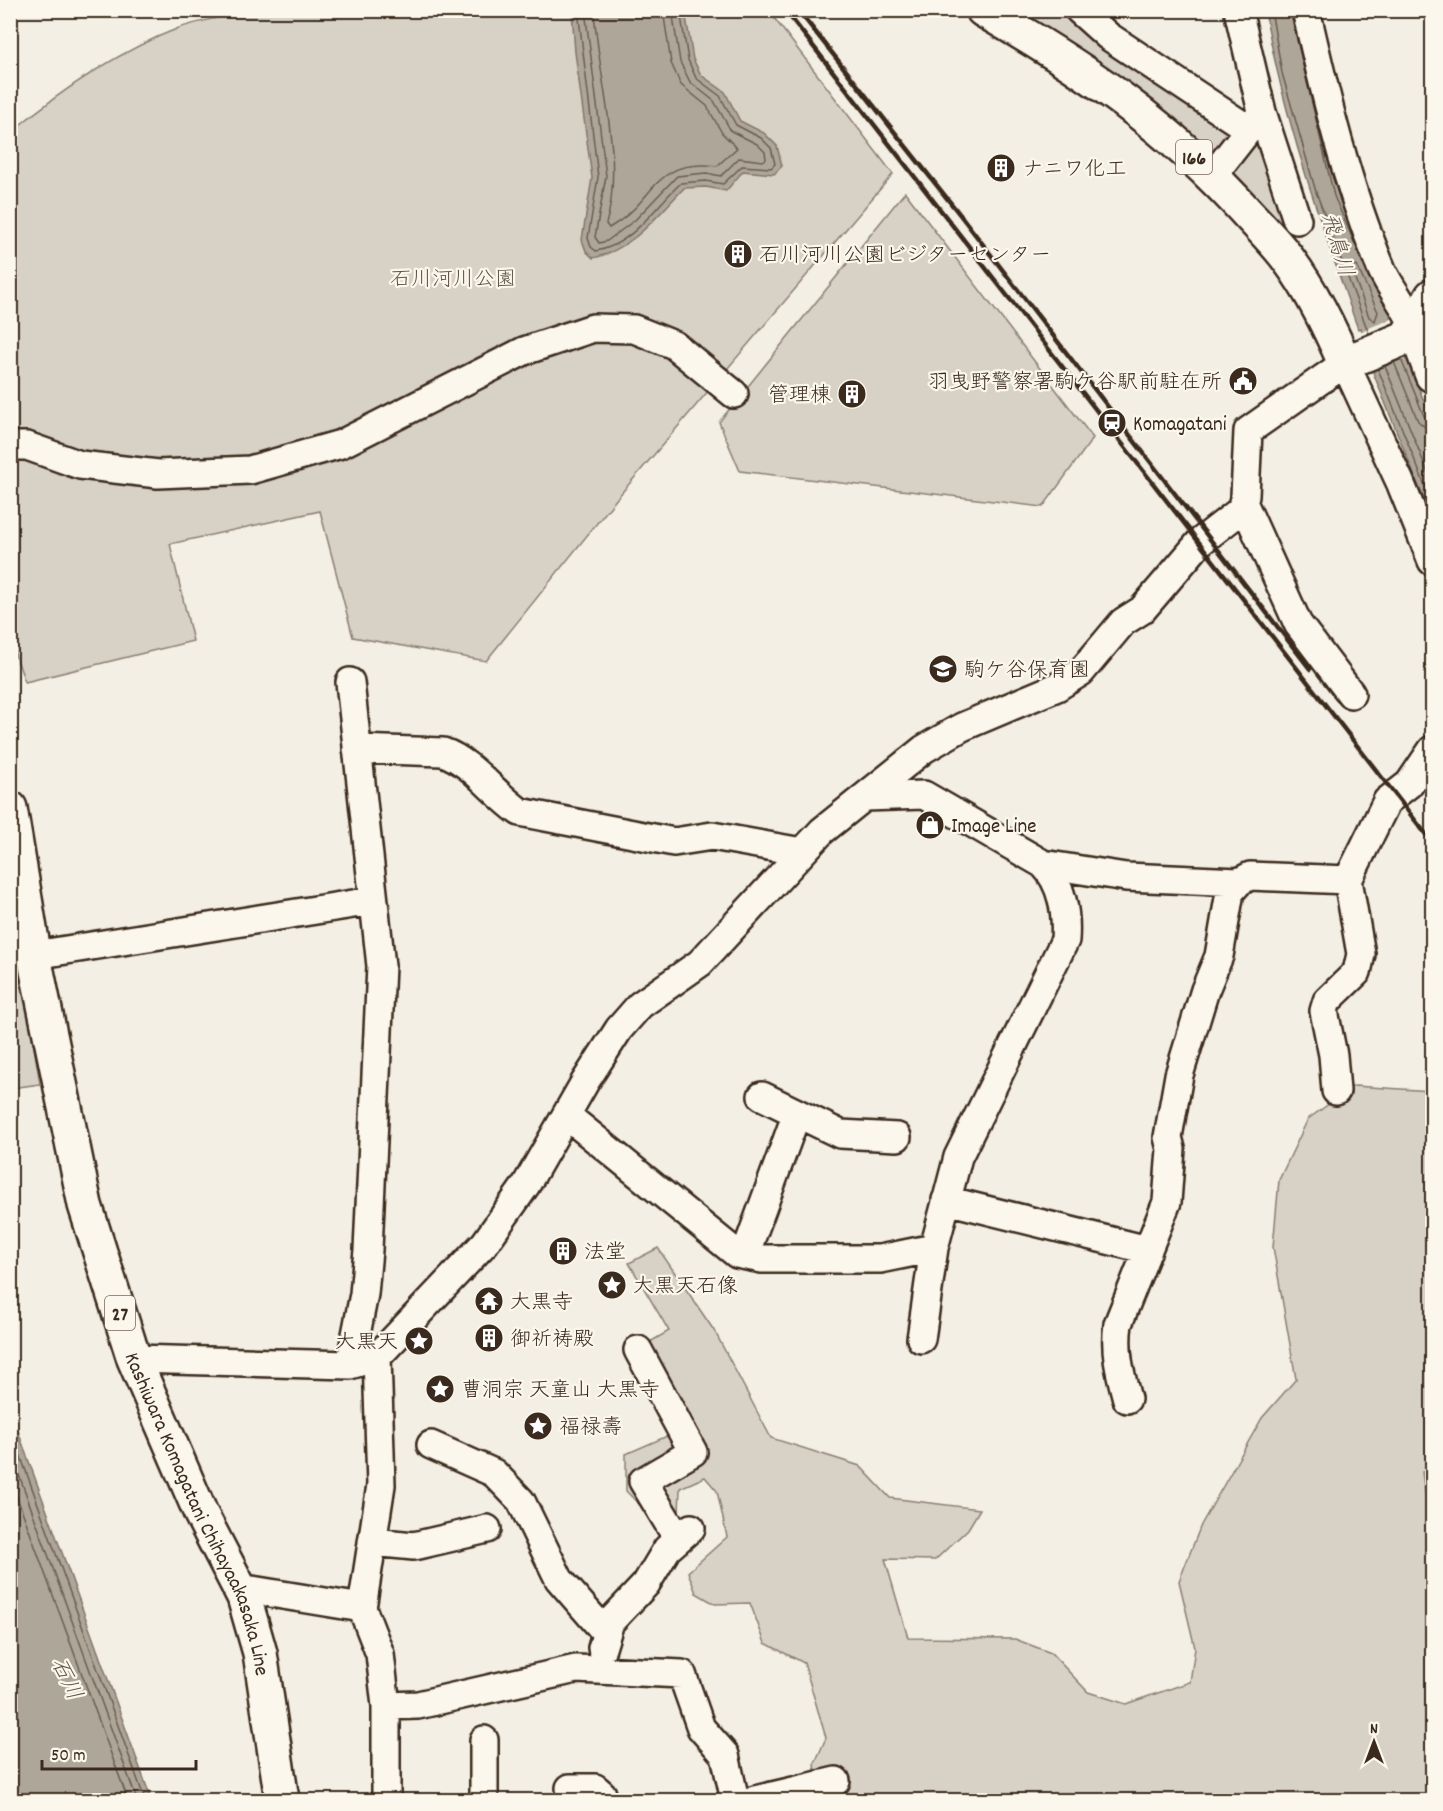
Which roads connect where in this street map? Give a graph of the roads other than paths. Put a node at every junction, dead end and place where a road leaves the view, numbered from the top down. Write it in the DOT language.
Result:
graph roads {
  1 [pos="983,10"];
  2 [pos="1079,10"];
  3 [pos="1238,10"];
  4 [pos="1306,10"];
  5 [pos="1255,121"];
  6 [pos="1213,176"];
  7 [pos="1297,220"];
  8 [pos="1432,296"];
  9 [pos="1409,332"];
  10 [pos="1353,361"];
  11 [pos="1432,375"];
  12 [pos="734,394"];
  13 [pos="10,446"];
  14 [pos="1243,502"];
  15 [pos="1432,561"];
  16 [pos="350,682"];
  17 [pos="1351,694"];
  18 [pos="357,749"];
  19 [pos="1432,750"];
  20 [pos="865,796"];
  21 [pos="10,808"];
  22 [pos="802,852"];
  23 [pos="1042,864"];
  24 [pos="1348,880"];
  25 [pos="1239,882"];
  26 [pos="372,901"];
  27 [pos="35,955"];
  28 [pos="1336,1091"];
  29 [pos="762,1096"];
  30 [pos="797,1113"];
  31 [pos="566,1115"];
  32 [pos="897,1137"];
  33 [pos="946,1200"];
  34 [pos="934,1248"];
  35 [pos="1148,1250"];
  36 [pos="745,1255"];
  37 [pos="921,1339"];
  38 [pos="638,1350"];
  39 [pos="377,1356"];
  40 [pos="134,1359"];
  41 [pos="350,1365"];
  42 [pos="1127,1399"];
  43 [pos="431,1445"];
  44 [pos="487,1529"];
  45 [pos="372,1542"];
  46 [pos="244,1597"];
  47 [pos="362,1608"];
  48 [pos="606,1633"];
  49 [pos="597,1670"];
  50 [pos="386,1706"];
  51 [pos="484,1740"];
  52 [pos="836,1781"];
  53 [pos="570,1788"];
  54 [pos="767,1799"];
  55 [pos="282,1800"];
  56 [pos="386,1800"];
  57 [pos="484,1800"];
  58 [pos="602,1800"];
  59 [pos="735,1800"];
  1 -- 6 [label="main road, 166"];
  2 -- 5 [label="street"];
  3 -- 5 [label="street"];
  4 -- 9 [label="street"];
  5 -- 6 [label="street"];
  5 -- 7 [label="street"];
  6 -- 10 [label="main road, 166"];
  8 -- 9 [label="main road"];
  9 -- 10 [label="main road"];
  9 -- 11 [label="main road"];
  10 -- 14 [label="street"];
  10 -- 15 [label="street"];
  12 -- 13 [label="street"];
  14 -- 17 [label="street"];
  14 -- 20 [label="street"];
  16 -- 18 [label="street"];
  18 -- 22 [label="street"];
  18 -- 26 [label="street"];
  19 -- 24 [label="street"];
  20 -- 22 [label="street"];
  20 -- 23 [label="street"];
  21 -- 27 [label="main road, Kashiwara Komagatani Chihayaakasaka Line / 27"];
  22 -- 31 [label="street"];
  23 -- 25 [label="street"];
  23 -- 33 [label="street"];
  24 -- 25 [label="street"];
  24 -- 28 [label="street"];
  25 -- 35 [label="street"];
  26 -- 27 [label="street"];
  26 -- 41 [label="street"];
  27 -- 40 [label="main road, Kashiwara Komagatani Chihayaakasaka Line / 27"];
  29 -- 30 [label="street"];
  30 -- 32 [label="street"];
  30 -- 36 [label="street"];
  31 -- 36 [label="street"];
  31 -- 39 [label="street"];
  33 -- 34 [label="street"];
  33 -- 35 [label="street"];
  34 -- 36 [label="street"];
  34 -- 37 [label="street"];
  35 -- 42 [label="street"];
  38 -- 48 [label="street"];
  39 -- 41 [label="street"];
  39 -- 45 [label="street"];
  40 -- 41 [label="street"];
  40 -- 46 [label="main road, Kashiwara Komagatani Chihayaakasaka Line / 27"];
  43 -- 48 [label="street"];
  44 -- 45 [label="street"];
  45 -- 47 [label="street"];
  46 -- 47 [label="street"];
  46 -- 55 [label="main road, Kashiwara Komagatani Chihayaakasaka Line / 27"];
  47 -- 50 [label="street"];
  48 -- 49 [label="street"];
  49 -- 50 [label="street"];
  49 -- 59 [label="street"];
  50 -- 56 [label="street"];
  51 -- 57 [label="street"];
  52 -- 54 [label="street"];
  53 -- 58 [label="street"];
}
